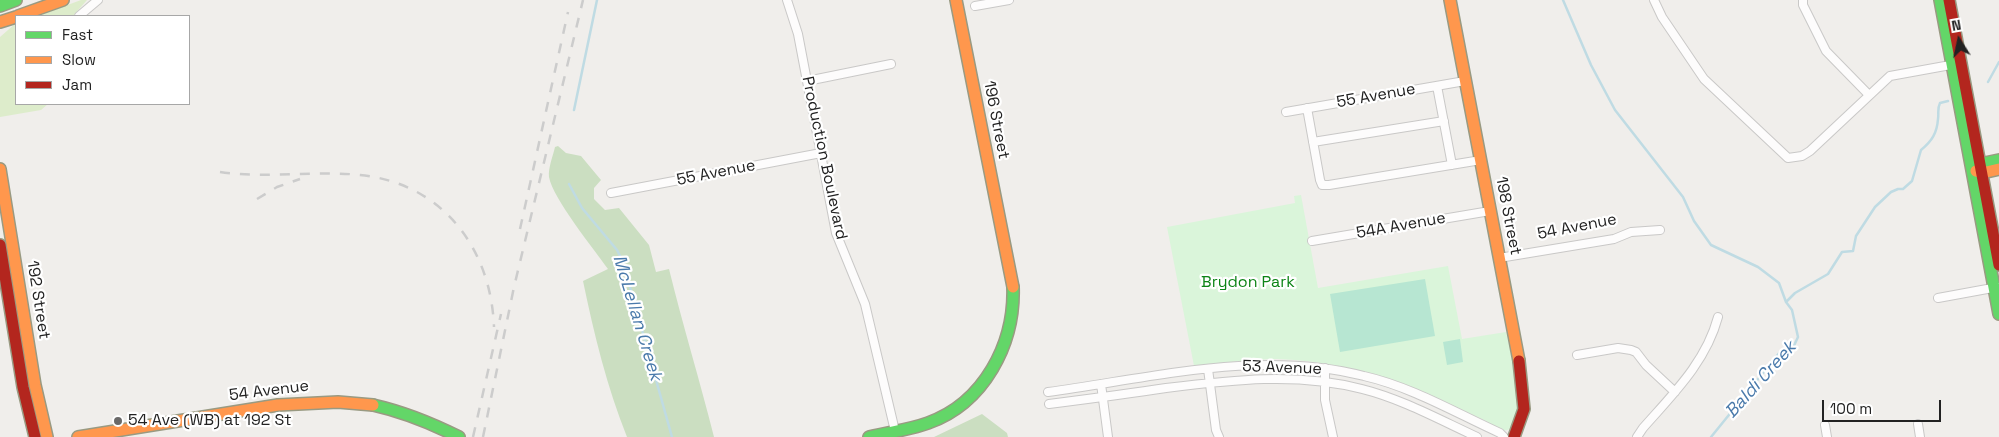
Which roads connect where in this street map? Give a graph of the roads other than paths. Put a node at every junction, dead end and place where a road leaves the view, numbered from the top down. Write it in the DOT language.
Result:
graph roads {
  1 [pos="12,0"];
  2 [pos="63,0"];
  3 [pos="98,0"];
  4 [pos="787,0"];
  5 [pos="956,0"];
  6 [pos="1009,0"];
  7 [pos="1450,0"];
  8 [pos="1654,0"];
  9 [pos="1803,0"];
  10 [pos="1940,0"];
  11 [pos="1949,0"];
  12 [pos="0,6"];
  13 [pos="975,6"];
  14 [pos="20,15"];
  15 [pos="80,15"];
  16 [pos="15,17"];
  17 [pos="1,23"];
  18 [pos="891,64"];
  19 [pos="1957,64"];
  20 [pos="807,81"];
  21 [pos="1466,81"];
  22 [pos="1437,86"];
  23 [pos="1869,94"];
  24 [pos="1307,108"];
  25 [pos="1286,112"];
  26 [pos="1444,120"];
  27 [pos="1313,142"];
  28 [pos="821,153"];
  29 [pos="1481,160"];
  30 [pos="1999,160"];
  31 [pos="1452,164"];
  32 [pos="0,168"];
  33 [pos="1978,169"];
  34 [pos="1999,170"];
  35 [pos="611,193"];
  36 [pos="1490,210"];
  37 [pos="1660,230"];
  38 [pos="1312,241"];
  39 [pos="0,245"];
  40 [pos="1499,258"];
  41 [pos="1999,265"];
  42 [pos="1997,288"];
  43 [pos="1938,298"];
  44 [pos="1999,314"];
  45 [pos="1718,317"];
  46 [pos="1577,355"];
  47 [pos="1325,368"];
  48 [pos="1208,369"];
  49 [pos="1210,382"];
  50 [pos="1324,382"];
  51 [pos="1101,384"];
  52 [pos="1048,392"];
  53 [pos="1675,392"];
  54 [pos="1102,397"];
  55 [pos="1049,404"];
  56 [pos="1918,424"];
  57 [pos="1825,425"];
  58 [pos="896,431"];
  59 [pos="35,437"];
  60 [pos="47,437"];
  61 [pos="78,437"];
  62 [pos="459,437"];
  63 [pos="869,437"];
  64 [pos="1108,437"];
  65 [pos="1219,437"];
  66 [pos="1333,437"];
  67 [pos="1477,437"];
  68 [pos="1504,437"];
  69 [pos="1514,437"];
  70 [pos="1637,437"];
  71 [pos="1828,437"];
  72 [pos="1920,437"];
  1 -- 12 [label="main road"];
  2 -- 14 [label="main road"];
  3 -- 15 [label="street"];
  4 -- 20 [label="street, Production Boulevard"];
  5 -- 58 [label="main road, 196 Street"];
  6 -- 13 [label="street"];
  7 -- 21 [label="main road, 198 Street"];
  8 -- 23 [label="street"];
  9 -- 23 [label="street"];
  10 -- 19 [label="main road"];
  11 -- 19 [label="main road"];
  16 -- 17 [label="main road"];
  18 -- 20 [label="street"];
  19 -- 23 [label="street"];
  19 -- 33 [label="main road"];
  20 -- 28 [label="street, Production Boulevard"];
  21 -- 22 [label="street, 55 Avenue"];
  21 -- 29 [label="main road, 198 Street"];
  22 -- 24 [label="street, 55 Avenue"];
  22 -- 26 [label="street"];
  24 -- 25 [label="street, 55 Avenue"];
  24 -- 27 [label="street"];
  26 -- 27 [label="street"];
  26 -- 31 [label="street"];
  27 -- 31 [label="street"];
  28 -- 35 [label="street, 55 Avenue"];
  28 -- 58 [label="street, Production Boulevard"];
  29 -- 31 [label="street"];
  29 -- 36 [label="main road, 198 Street"];
  30 -- 33 [label="main road"];
  32 -- 60 [label="main road, 192 Street"];
  33 -- 34 [label="main road"];
  33 -- 41 [label="main road"];
  33 -- 42 [label="main road"];
  36 -- 38 [label="street, 54A Avenue"];
  36 -- 40 [label="main road, 198 Street"];
  37 -- 40 [label="street, 54 Avenue"];
  39 -- 59 [label="main road, 192 Street"];
  40 -- 69 [label="main road, 198 Street"];
  42 -- 43 [label="street"];
  42 -- 44 [label="main road"];
  45 -- 53 [label="street"];
  46 -- 53 [label="street"];
  47 -- 48 [label="street, 53 Avenue"];
  47 -- 50 [label="street"];
  47 -- 68 [label="street, 53 Avenue"];
  48 -- 49 [label="street"];
  48 -- 51 [label="street, 53 Avenue"];
  49 -- 50 [label="street, 53 Avenue"];
  49 -- 54 [label="street, 53 Avenue"];
  49 -- 65 [label="street"];
  50 -- 66 [label="street"];
  50 -- 67 [label="street, 53 Avenue"];
  51 -- 52 [label="street, 53 Avenue"];
  51 -- 54 [label="street"];
  53 -- 70 [label="street"];
  54 -- 55 [label="street, 53 Avenue"];
  54 -- 64 [label="street"];
  56 -- 72 [label="street"];
  57 -- 71 [label="street"];
  58 -- 63 [label="main road"];
  61 -- 62 [label="main road, 54 Avenue"];
}
